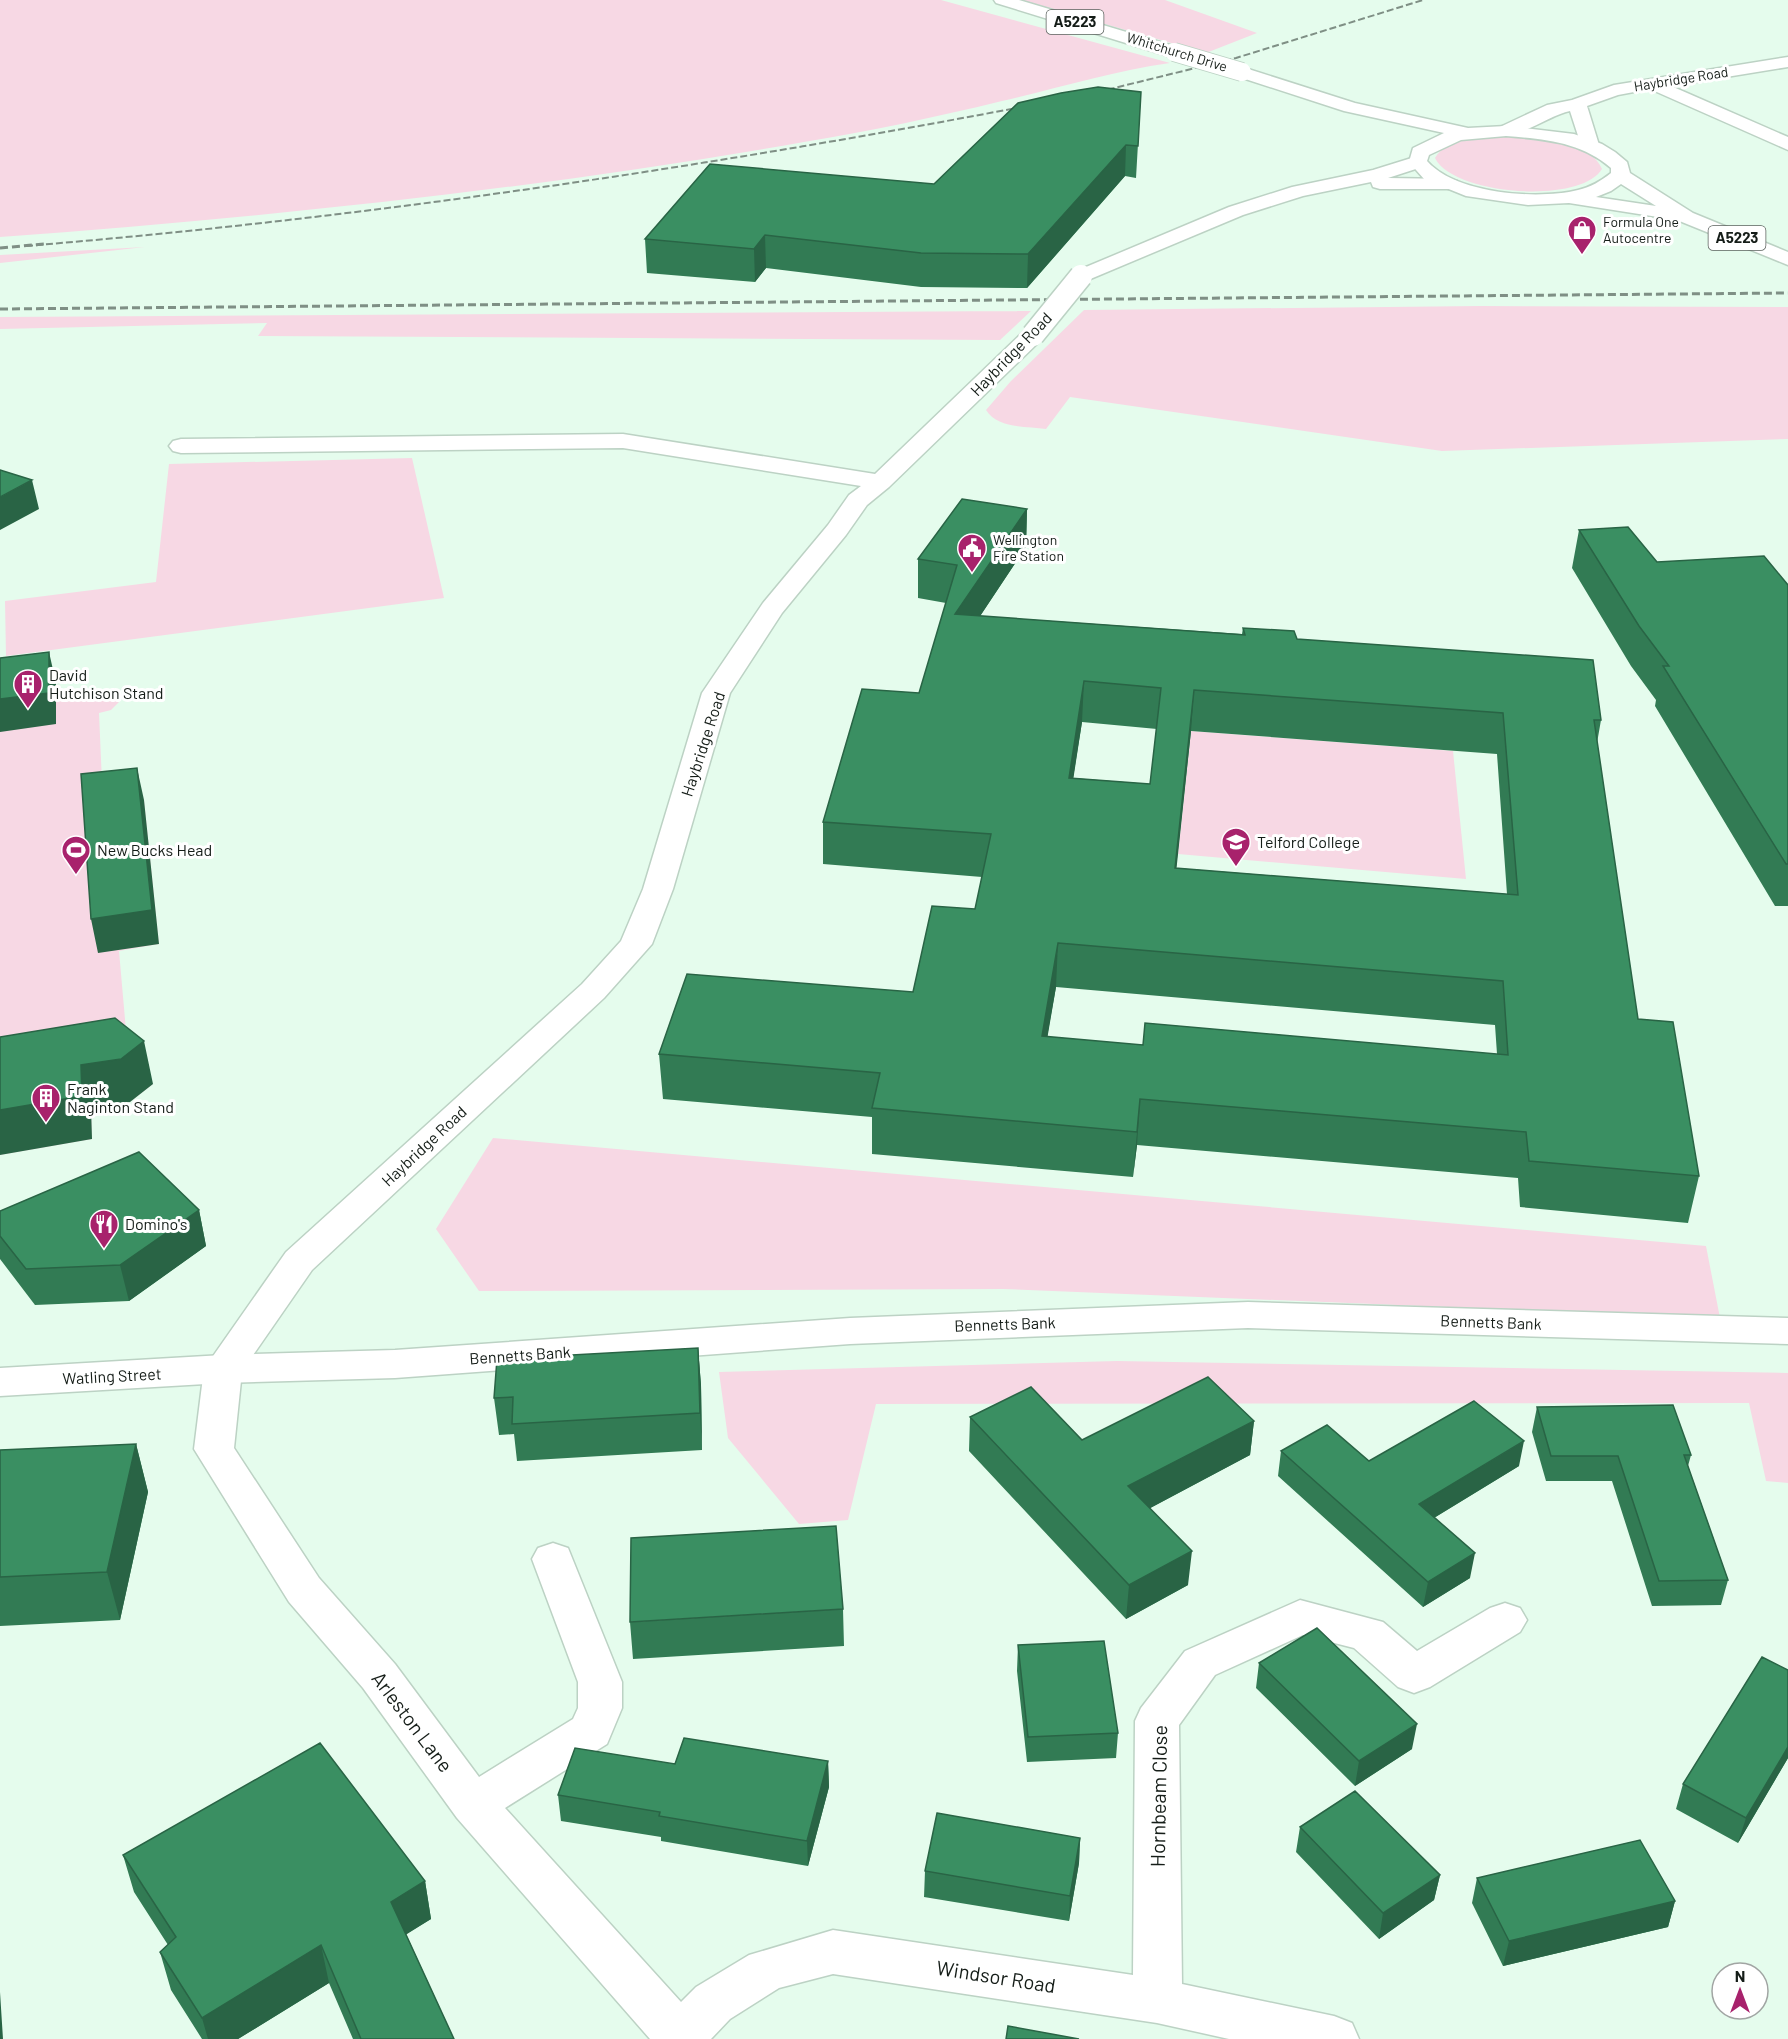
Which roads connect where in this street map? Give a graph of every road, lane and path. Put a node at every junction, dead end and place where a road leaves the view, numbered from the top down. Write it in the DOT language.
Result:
graph roads {
  1 [pos="1002,0"];
  2 [pos="1788,62"];
  3 [pos="1652,84"];
  4 [pos="1576,104"];
  5 [pos="1350,107"];
  6 [pos="1506,131"];
  7 [pos="1467,133"];
  8 [pos="1788,144"];
  9 [pos="1590,146"];
  10 [pos="1409,148"];
  11 [pos="1620,175"];
  12 [pos="1450,185"];
  13 [pos="1299,191"];
  14 [pos="1569,197"];
  15 [pos="1686,217"];
  16 [pos="1788,259"];
  17 [pos="181,446"];
  18 [pos="879,483"];
  19 [pos="1788,1330"];
  20 [pos="223,1369"];
  21 [pos="0,1382"];
  22 [pos="553,1559"];
  23 [pos="1505,1620"];
  24 [pos="473,1804"];
  25 [pos="1157,2001"];
  26 [pos="681,2038"];
  27 [pos="1334,2039"];
  1 -- 5 [label="street, Whitchurch Drive / A5223, bridge"];
  2 -- 3 [label="street, Haybridge Road"];
  3 -- 4 [label="street, Haybridge Road"];
  3 -- 8 [label="street"];
  4 -- 6 [label="street, Haybridge Road"];
  4 -- 9 [label="street"];
  5 -- 7 [label="street, Whitchurch Drive / A5223"];
  5 -- 10 [label="street, Whitchurch Drive / A5223"];
  6 -- 7 [label="street"];
  6 -- 9 [label="street"];
  7 -- 10 [label="street"];
  9 -- 11 [label="street"];
  10 -- 12 [label="street, Whitchurch Drive"];
  10 -- 13 [label="street"];
  11 -- 14 [label="street"];
  11 -- 15 [label="street, A5223"];
  12 -- 13 [label="street"];
  12 -- 14 [label="street"];
  13 -- 18 [label="street, Haybridge Road, bridge"];
  14 -- 15 [label="street, A5223"];
  15 -- 16 [label="street, A5223"];
  17 -- 18 [label="street"];
  18 -- 20 [label="street, Haybridge Road"];
  19 -- 20 [label="street, Bennetts Bank"];
  20 -- 21 [label="street, Watling Street"];
  20 -- 24 [label="street, Arleston Lane"];
  22 -- 24 [label="street"];
  23 -- 25 [label="street, Hornbeam Close"];
  24 -- 26 [label="street, Arleston Lane"];
  25 -- 26 [label="street, Windsor Road"];
  25 -- 27 [label="street, Windsor Road"];
}
